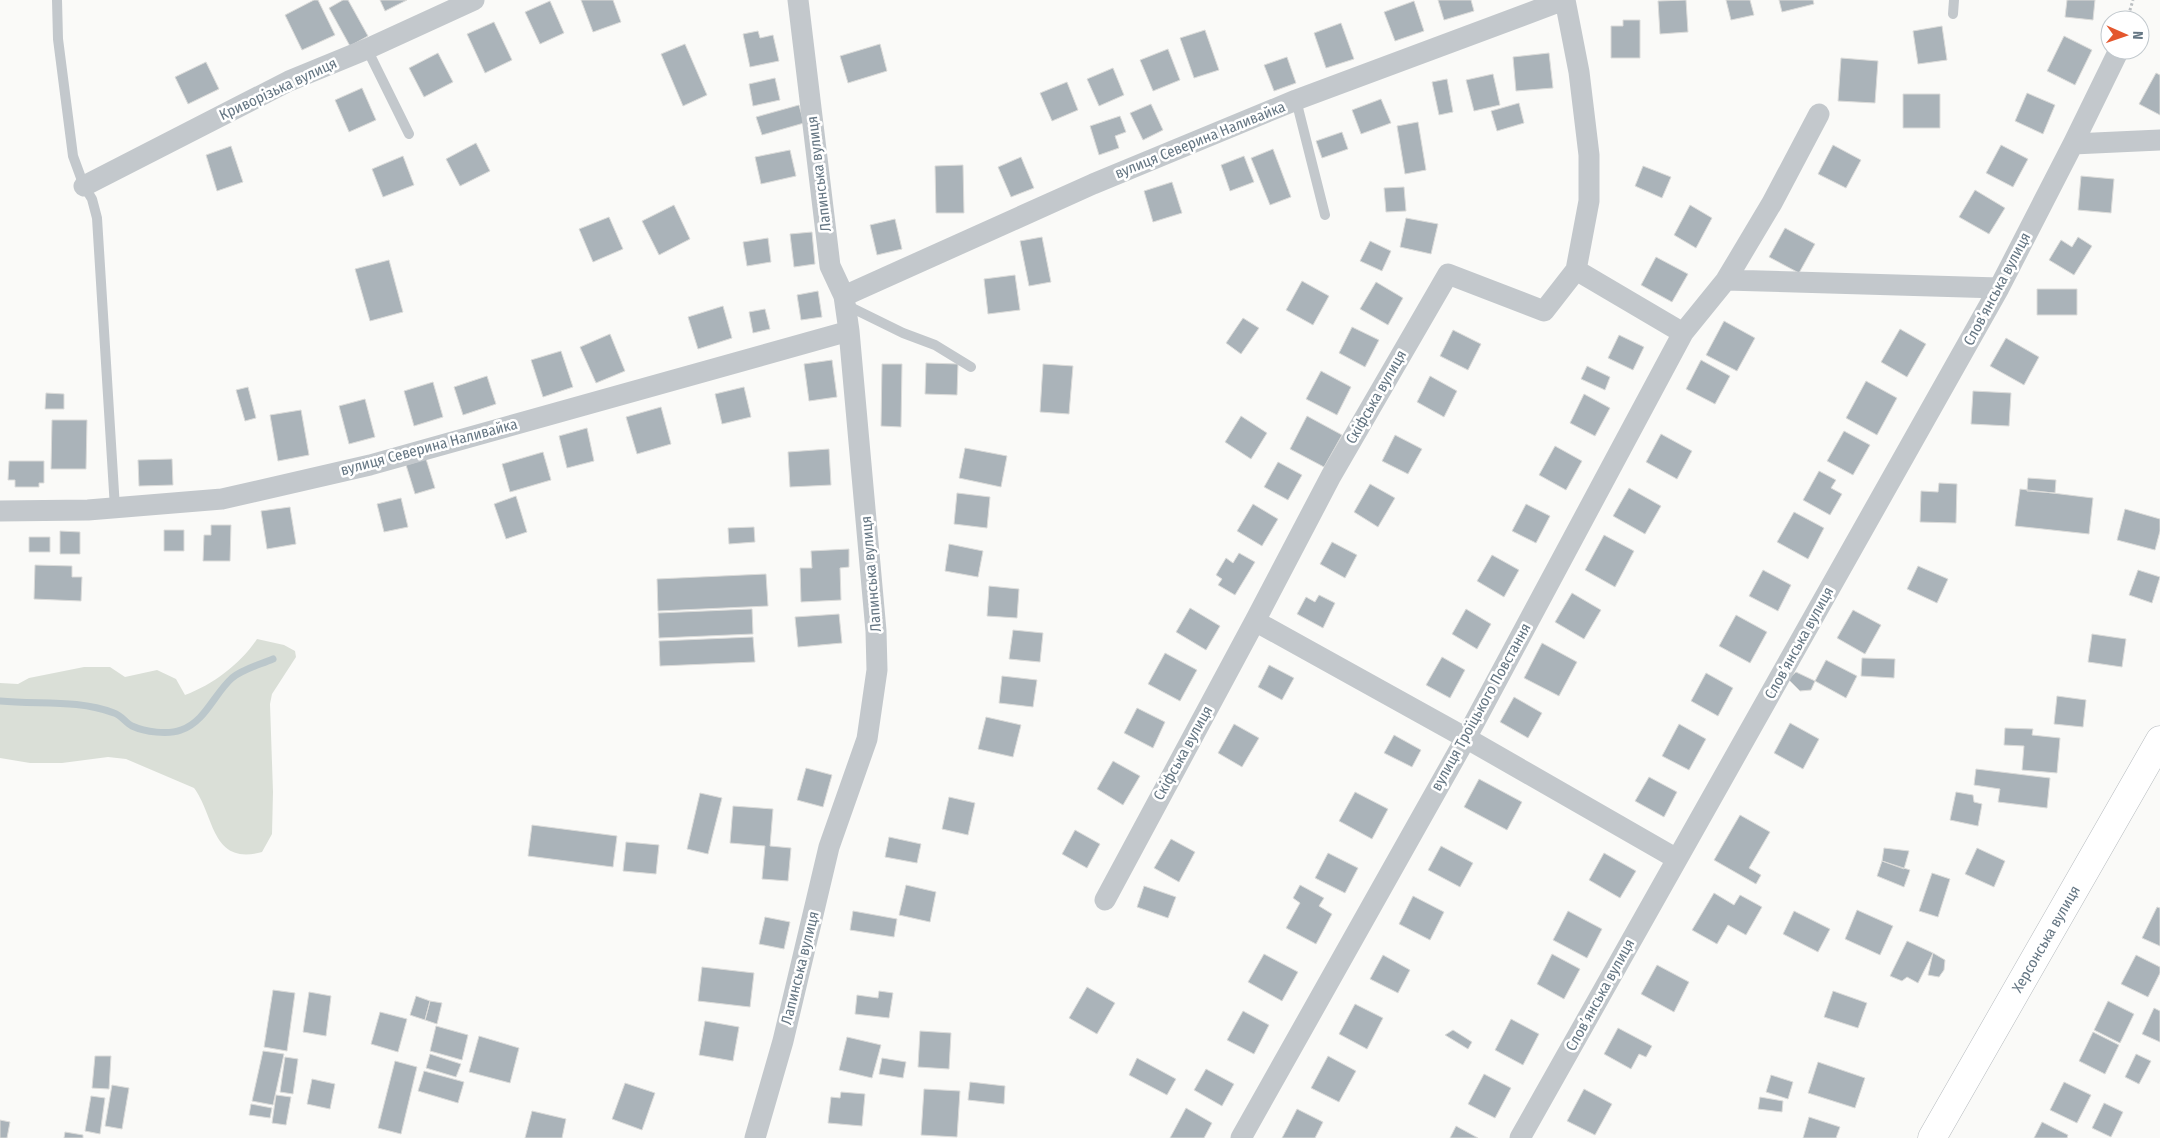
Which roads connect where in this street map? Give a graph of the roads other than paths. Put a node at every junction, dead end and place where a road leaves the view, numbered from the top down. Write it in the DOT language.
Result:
graph roads {
  1 [pos="57,0"];
  2 [pos="474,0"];
  3 [pos="798,0"];
  4 [pos="1564,0"];
  5 [pos="1954,0"];
  6 [pos="1953,14"];
  7 [pos="367,49"];
  8 [pos="2113,60"];
  9 [pos="1296,100"];
  10 [pos="1819,114"];
  11 [pos="409,134"];
  12 [pos="2160,140"];
  13 [pos="2072,144"];
  14 [pos="84,186"];
  15 [pos="1325,215"];
  16 [pos="1576,270"];
  17 [pos="1726,280"];
  18 [pos="1999,288"];
  19 [pos="844,301"];
  20 [pos="849,331"];
  21 [pos="1683,333"];
  22 [pos="971,367"];
  23 [pos="115,508"];
  24 [pos="0,511"];
  25 [pos="1256,622"];
  26 [pos="1466,738"];
  27 [pos="2160,740"];
  28 [pos="1677,859"];
  29 [pos="1105,900"];
  30 [pos="755,1138"];
  31 [pos="1241,1138"];
  32 [pos="1520,1138"];
  33 [pos="1932,1138"];
  1 -- 14 [label="lane"];
  2 -- 7 [label="street, Криворізька вулиця"];
  3 -- 19 [label="street, Лапинська вулиця"];
  4 -- 9 [label="street, вулиця Северина Наливайка"];
  4 -- 16 [label="street, Скіфська вулиця"];
  5 -- 6 [label="lane"];
  7 -- 11 [label="lane"];
  7 -- 14 [label="street, Криворізька вулиця"];
  8 -- 13 [label="street, Словʼянська вулиця"];
  9 -- 15 [label="lane"];
  9 -- 19 [label="street, вулиця Северина Наливайка"];
  10 -- 17 [label="street, вулиця Троїцького Повстання"];
  12 -- 13 [label="street"];
  13 -- 18 [label="street, Словʼянська вулиця"];
  14 -- 23 [label="lane"];
  16 -- 21 [label="street"];
  16 -- 25 [label="street, Скіфська вулиця"];
  17 -- 18 [label="street"];
  17 -- 21 [label="street, вулиця Троїцького Повстання"];
  18 -- 28 [label="street, Словʼянська вулиця"];
  19 -- 20 [label="street, Лапинська вулиця"];
  19 -- 22 [label="lane"];
  20 -- 23 [label="street, вулиця Северина Наливайка"];
  20 -- 30 [label="street, Лапинська вулиця"];
  21 -- 26 [label="street, вулиця Троїцького Повстання"];
  23 -- 24 [label="street, вулиця Северина Наливайка"];
  25 -- 26 [label="street"];
  25 -- 29 [label="street, Скіфська вулиця"];
  26 -- 28 [label="street"];
  26 -- 31 [label="street, вулиця Троїцького Повстання"];
  27 -- 33 [label="main road, Херсонська вулиця"];
  28 -- 32 [label="street, Словʼянська вулиця"];
}
